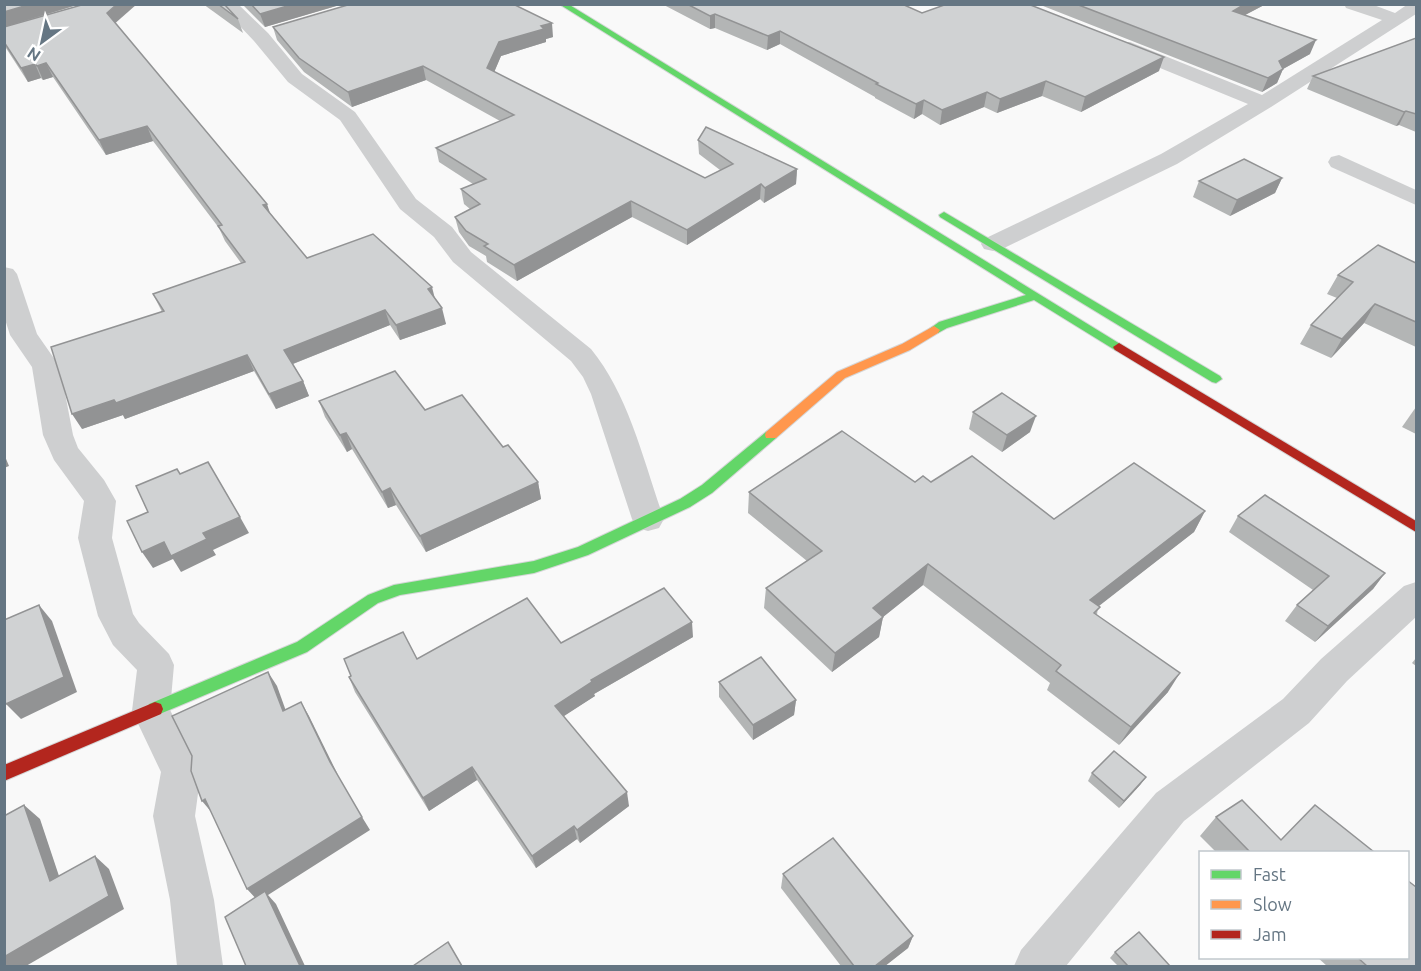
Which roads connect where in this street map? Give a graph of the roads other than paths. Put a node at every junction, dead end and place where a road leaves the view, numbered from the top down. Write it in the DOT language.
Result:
graph roads {
  1 [pos="227,4"];
  2 [pos="562,4"];
  3 [pos="1352,4"];
  4 [pos="1416,7"];
  5 [pos="1396,19"];
  6 [pos="1110,41"];
  7 [pos="1264,103"];
  8 [pos="1339,162"];
  9 [pos="1416,198"];
  10 [pos="933,208"];
  11 [pos="993,244"];
  12 [pos="4,274"];
  13 [pos="1034,296"];
  14 [pos="1230,388"];
  15 [pos="648,519"];
  16 [pos="1416,527"];
  17 [pos="1416,596"];
  18 [pos="151,711"];
  19 [pos="4,773"];
  20 [pos="200,966"];
  21 [pos="1037,966"];
  1 -- 15 [label="street"];
  2 -- 13 [label="main road"];
  3 -- 5 [label="street"];
  4 -- 5 [label="street"];
  5 -- 7 [label="street"];
  6 -- 7 [label="street"];
  7 -- 11 [label="street"];
  8 -- 9 [label="street"];
  10 -- 11 [label="main road"];
  11 -- 14 [label="main road"];
  12 -- 18 [label="street"];
  13 -- 15 [label="main road"];
  13 -- 16 [label="main road"];
  15 -- 18 [label="main road"];
  17 -- 21 [label="street"];
  18 -- 19 [label="main road"];
  18 -- 20 [label="street"];
}
